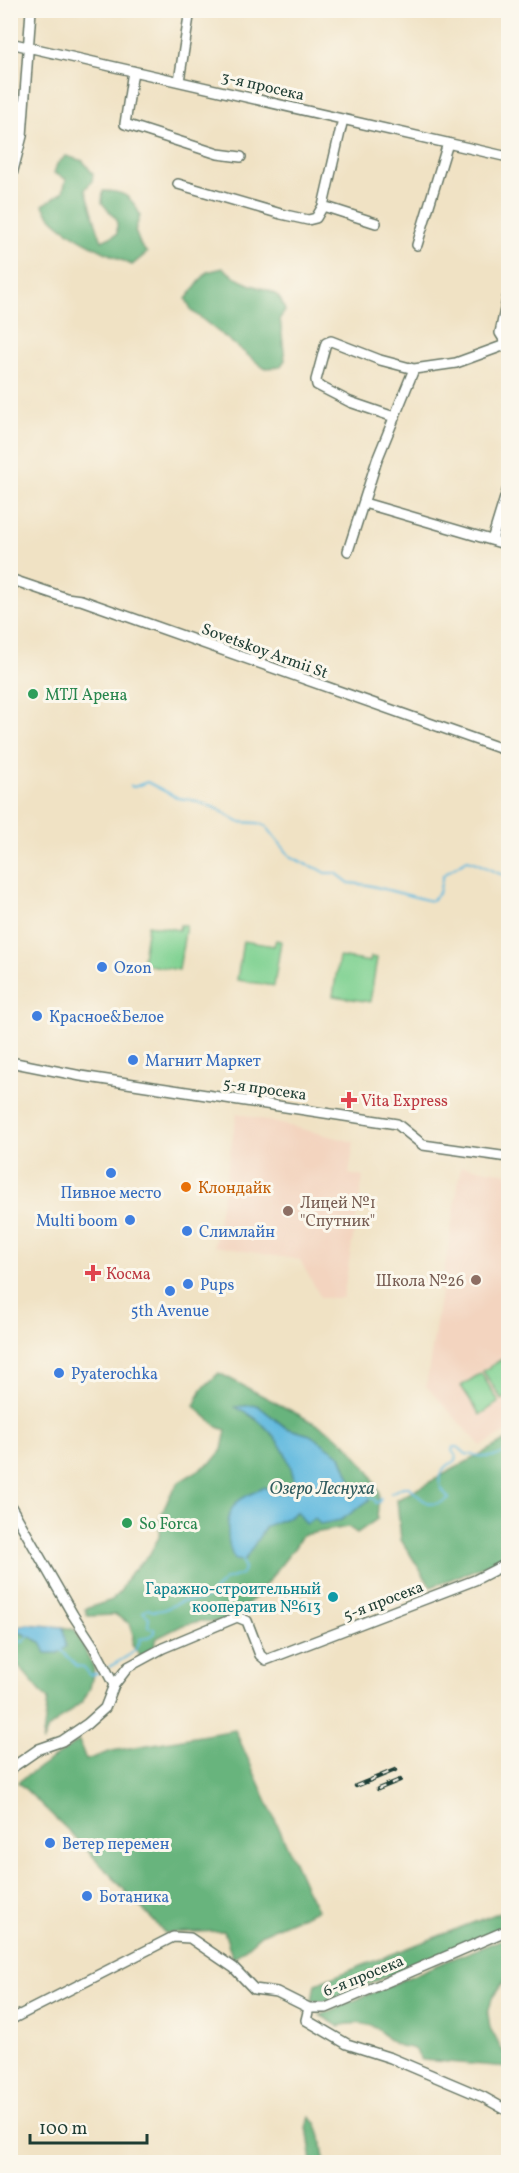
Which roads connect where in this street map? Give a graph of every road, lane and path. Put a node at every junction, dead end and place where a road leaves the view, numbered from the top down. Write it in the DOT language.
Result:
graph roads {
  1 [pos="31,10"];
  2 [pos="190,10"];
  3 [pos="10,43"];
  4 [pos="28,47"];
  5 [pos="133,71"];
  6 [pos="179,81"];
  7 [pos="343,119"];
  8 [pos="448,143"];
  9 [pos="241,157"];
  10 [pos="508,157"];
  11 [pos="10,182"];
  12 [pos="178,184"];
  13 [pos="323,206"];
  14 [pos="376,223"];
  15 [pos="417,245"];
  16 [pos="508,295"];
  17 [pos="508,344"];
  18 [pos="414,369"];
  19 [pos="394,417"];
  20 [pos="508,488"];
  21 [pos="364,503"];
  22 [pos="492,540"];
  23 [pos="508,545"];
  24 [pos="348,551"];
  25 [pos="10,579"];
  26 [pos="508,751"];
  27 [pos="10,1062"];
  28 [pos="508,1157"];
  29 [pos="10,1505"];
  30 [pos="508,1563"];
  31 [pos="114,1685"];
  32 [pos="10,1768"];
  33 [pos="508,1930"];
  34 [pos="309,2008"];
  35 [pos="10,2020"];
  36 [pos="508,2111"];
  1 -- 4 [label="street"];
  2 -- 6 [label="street"];
  3 -- 4 [label="street, 3-я просека"];
  4 -- 5 [label="street, 3-я просека"];
  4 -- 11 [label="street"];
  5 -- 6 [label="street, 3-я просека"];
  5 -- 9 [label="street"];
  6 -- 7 [label="street, 3-я просека"];
  7 -- 8 [label="street, 3-я просека"];
  7 -- 13 [label="street"];
  8 -- 10 [label="street, 3-я просека"];
  8 -- 15 [label="street"];
  12 -- 13 [label="street"];
  13 -- 14 [label="street"];
  16 -- 17 [label="street"];
  17 -- 18 [label="street"];
  18 -- 19 [label="street"];
  18 -- 19 [label="street"];
  19 -- 21 [label="street"];
  20 -- 22 [label="street"];
  21 -- 22 [label="street"];
  21 -- 24 [label="street"];
  22 -- 23 [label="street"];
  25 -- 26 [label="street, Sovetskoy Armii St"];
  27 -- 28 [label="street, 5-я просека"];
  29 -- 31 [label="street"];
  30 -- 31 [label="street, 5-я просека"];
  31 -- 32 [label="street"];
  33 -- 34 [label="street, 6-я просека"];
  34 -- 35 [label="street, 6-я просека"];
  34 -- 36 [label="street"];
}
